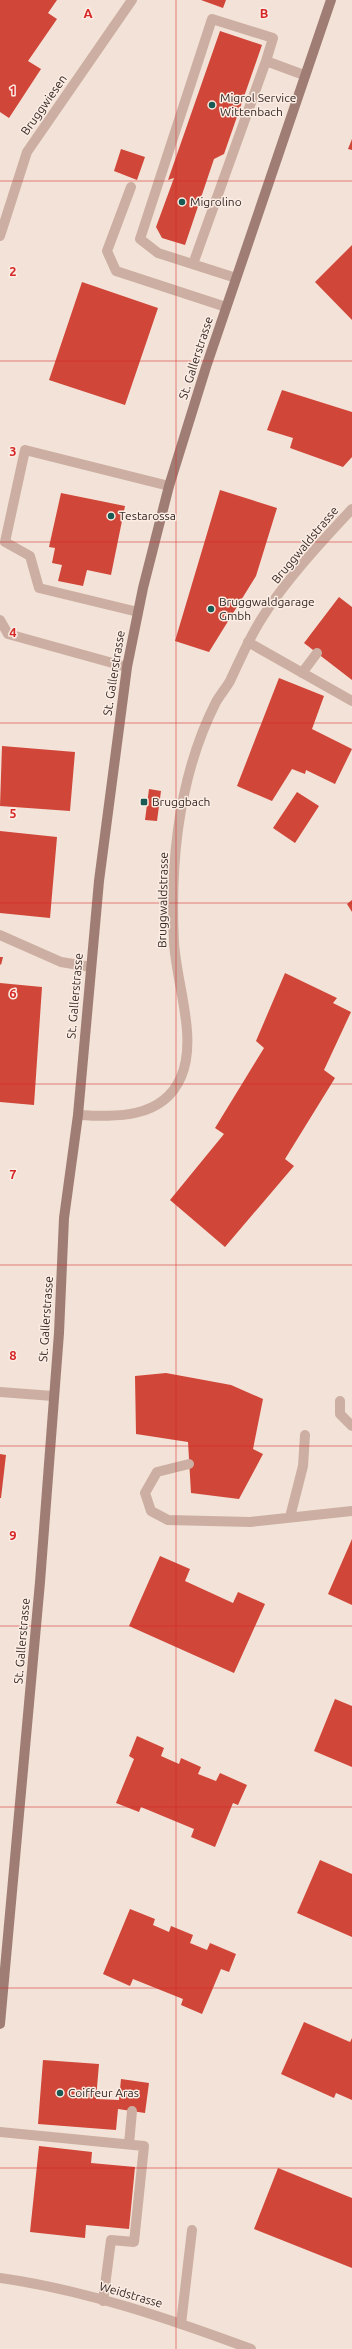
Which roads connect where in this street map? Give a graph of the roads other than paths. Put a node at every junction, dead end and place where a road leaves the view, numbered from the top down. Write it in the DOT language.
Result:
graph roads {
  1 [pos="132,0"];
  2 [pos="331,0"];
  3 [pos="266,62"];
  4 [pos="304,74"];
  5 [pos="130,187"];
  6 [pos="0,236"];
  7 [pos="193,264"];
  8 [pos="236,278"];
  9 [pos="226,307"];
  10 [pos="169,486"];
  11 [pos="352,509"];
  12 [pos="138,612"];
  13 [pos="0,620"];
  14 [pos="4,632"];
  15 [pos="248,642"];
  16 [pos="317,652"];
  17 [pos="127,667"];
  18 [pos="302,673"];
  19 [pos="352,700"];
  20 [pos="0,934"];
  21 [pos="91,967"];
  22 [pos="78,1115"];
  23 [pos="0,1392"];
  24 [pos="53,1396"];
  25 [pos="340,1401"];
  26 [pos="352,1426"];
  27 [pos="305,1435"];
  28 [pos="189,1464"];
  29 [pos="352,1511"];
  30 [pos="290,1518"];
  31 [pos="0,2024"];
  32 [pos="132,2111"];
  33 [pos="0,2132"];
  34 [pos="129,2144"];
  35 [pos="192,2230"];
  36 [pos="0,2278"];
  37 [pos="103,2301"];
  38 [pos="181,2324"];
  39 [pos="251,2349"];
  1 -- 6 [label="street, Bruggwiesen"];
  2 -- 4 [label="main road, St. Gallerstrasse"];
  3 -- 4 [label="street"];
  3 -- 7 [label="street"];
  3 -- 7 [label="street"];
  4 -- 8 [label="main road, St. Gallerstrasse"];
  5 -- 9 [label="street"];
  7 -- 8 [label="street"];
  8 -- 9 [label="main road, St. Gallerstrasse"];
  9 -- 10 [label="main road, St. Gallerstrasse"];
  10 -- 12 [label="main road, St. Gallerstrasse"];
  10 -- 12 [label="street"];
  11 -- 15 [label="street, Bruggwaldstrasse"];
  12 -- 17 [label="main road, St. Gallerstrasse"];
  13 -- 14 [label="street"];
  14 -- 17 [label="street"];
  15 -- 18 [label="street"];
  15 -- 22 [label="street, Bruggwaldstrasse"];
  16 -- 18 [label="street"];
  17 -- 21 [label="main road, St. Gallerstrasse"];
  18 -- 19 [label="street"];
  20 -- 21 [label="street"];
  21 -- 22 [label="main road, St. Gallerstrasse"];
  22 -- 24 [label="main road, St. Gallerstrasse"];
  23 -- 24 [label="street"];
  24 -- 31 [label="main road, St. Gallerstrasse"];
  25 -- 26 [label="street"];
  27 -- 30 [label="street"];
  28 -- 30 [label="street"];
  29 -- 30 [label="street"];
  32 -- 34 [label="street"];
  33 -- 34 [label="street"];
  34 -- 37 [label="street"];
  35 -- 38 [label="street"];
  36 -- 37 [label="street, Weidstrasse"];
  37 -- 38 [label="street, Weidstrasse"];
  38 -- 39 [label="street, Weidstrasse"];
}
